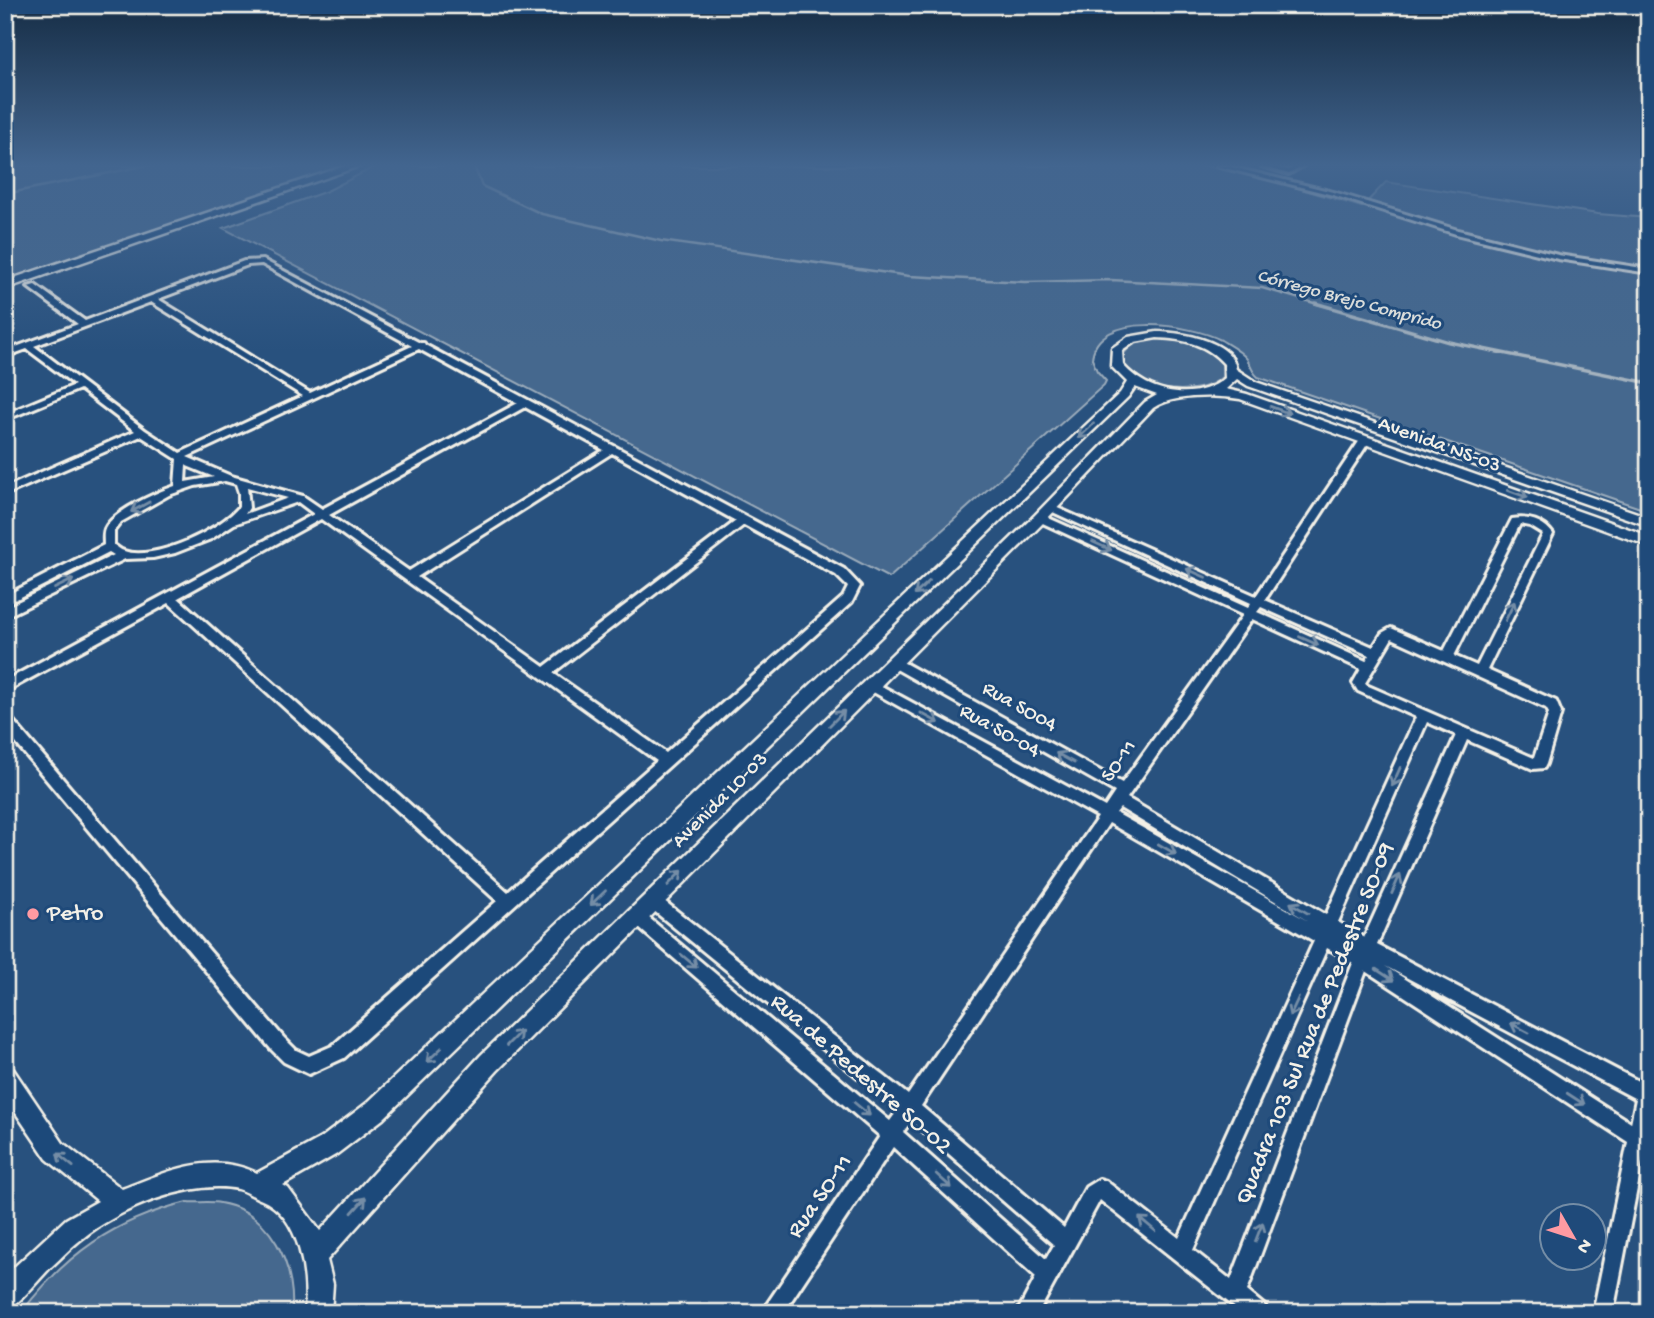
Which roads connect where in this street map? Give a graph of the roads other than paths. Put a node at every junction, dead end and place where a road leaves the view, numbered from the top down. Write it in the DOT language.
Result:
graph roads {
  1 [pos="174,228"];
  2 [pos="202,228"];
  3 [pos="1445,228"];
  4 [pos="1649,271"];
  5 [pos="5,285"];
  6 [pos="32,287"];
  7 [pos="5,296"];
  8 [pos="152,299"];
  9 [pos="83,324"];
  10 [pos="27,345"];
  11 [pos="421,345"];
  12 [pos="5,354"];
  13 [pos="1232,371"];
  14 [pos="1133,382"];
  15 [pos="80,386"];
  16 [pos="1215,391"];
  17 [pos="1173,395"];
  18 [pos="310,397"];
  19 [pos="527,402"];
  20 [pos="5,417"];
  21 [pos="142,432"];
  22 [pos="1366,440"];
  23 [pos="612,449"];
  24 [pos="181,458"];
  25 [pos="227,478"];
  26 [pos="240,481"];
  27 [pos="180,487"];
  28 [pos="5,492"];
  29 [pos="299,498"];
  30 [pos="320,513"];
  31 [pos="1044,513"];
  32 [pos="744,520"];
  33 [pos="1649,522"];
  34 [pos="229,523"];
  35 [pos="1649,541"];
  36 [pos="110,547"];
  37 [pos="123,555"];
  38 [pos="410,576"];
  39 [pos="170,597"];
  40 [pos="5,601"];
  41 [pos="1258,601"];
  42 [pos="5,613"];
  43 [pos="1250,614"];
  44 [pos="1375,653"];
  45 [pos="1447,658"];
  46 [pos="892,662"];
  47 [pos="1368,667"];
  48 [pos="544,673"];
  49 [pos="1480,673"];
  50 [pos="870,685"];
  51 [pos="5,687"];
  52 [pos="1424,714"];
  53 [pos="5,721"];
  54 [pos="1463,733"];
  55 [pos="667,761"];
  56 [pos="1122,795"];
  57 [pos="1107,815"];
  58 [pos="507,901"];
  59 [pos="653,901"];
  60 [pos="637,917"];
  61 [pos="1327,933"];
  62 [pos="1365,954"];
  63 [pos="5,1077"];
  64 [pos="1648,1090"];
  65 [pos="911,1109"];
  66 [pos="894,1135"];
  67 [pos="1643,1142"];
  68 [pos="257,1185"];
  69 [pos="118,1202"];
  70 [pos="1066,1241"];
  71 [pos="1182,1253"];
  72 [pos="314,1256"];
  73 [pos="1048,1274"];
  74 [pos="1235,1296"];
  75 [pos="5,1298"];
  76 [pos="318,1313"];
  77 [pos="771,1313"];
  78 [pos="1027,1313"];
  79 [pos="1258,1313"];
  80 [pos="1603,1313"];
  1 -- 5 [label="main road"];
  2 -- 6 [label="main road"];
  3 -- 4 [label="street"];
  6 -- 7 [label="main road"];
  6 -- 9 [label="street"];
  8 -- 9 [label="street"];
  8 -- 11 [label="street"];
  8 -- 18 [label="street"];
  9 -- 10 [label="street"];
  10 -- 12 [label="street"];
  10 -- 15 [label="street"];
  11 -- 18 [label="street"];
  11 -- 19 [label="street"];
  13 -- 14 [label="street, Avenida NS-03"];
  13 -- 16 [label="street"];
  13 -- 33 [label="street, Avenida NS-03"];
  14 -- 17 [label="street, Avenida NS-03"];
  14 -- 68 [label="street, Avenida LO-03, one-way"];
  15 -- 20 [label="street"];
  15 -- 21 [label="street"];
  16 -- 17 [label="street, Avenida NS-03"];
  16 -- 22 [label="street, Avenida NS-03, one-way"];
  17 -- 31 [label="street, Avenida LO-03"];
  18 -- 24 [label="street"];
  19 -- 23 [label="street"];
  19 -- 30 [label="street"];
  21 -- 24 [label="street"];
  21 -- 28 [label="street"];
  22 -- 35 [label="street, Avenida NS-03, one-way"];
  22 -- 41 [label="street, SO-11"];
  23 -- 32 [label="street"];
  23 -- 38 [label="street"];
  24 -- 25 [label="street"];
  24 -- 27 [label="street"];
  25 -- 26 [label="street"];
  25 -- 27 [label="street"];
  26 -- 29 [label="street"];
  26 -- 34 [label="street"];
  27 -- 36 [label="street, one-way"];
  29 -- 30 [label="street"];
  29 -- 34 [label="street"];
  30 -- 38 [label="street"];
  30 -- 39 [label="street"];
  41 -- 31 [label="street, one-way"];
  31 -- 43 [label="street, one-way"];
  31 -- 46 [label="street, Avenida LO-03"];
  32 -- 48 [label="street"];
  32 -- 55 [label="street"];
  34 -- 37 [label="street"];
  36 -- 37 [label="street"];
  36 -- 40 [label="street"];
  42 -- 37 [label="street, one-way"];
  38 -- 48 [label="street"];
  39 -- 51 [label="street"];
  39 -- 58 [label="street"];
  41 -- 43 [label="street, SO-11"];
  41 -- 44 [label="street"];
  43 -- 47 [label="street, one-way"];
  43 -- 56 [label="street, SO-11"];
  44 -- 45 [label="street"];
  44 -- 47 [label="street"];
  45 -- 49 [label="street"];
  49 -- 45 [label="street, one-way"];
  46 -- 50 [label="street, Avenida LO-03"];
  56 -- 46 [label="street, Rua SO04, one-way"];
  47 -- 52 [label="street"];
  48 -- 55 [label="street"];
  49 -- 54 [label="street"];
  50 -- 57 [label="street, Rua SO-04, one-way"];
  59 -- 50 [label="street, Avenida LO-03, one-way"];
  52 -- 54 [label="street"];
  52 -- 61 [label="street, Quadra 103 Sul Rua de Pedestre SO-09, one-way"];
  53 -- 58 [label="street"];
  62 -- 54 [label="street, Quadra 103 Sul Rua de Pedestre SO-09, one-way"];
  55 -- 58 [label="street"];
  56 -- 57 [label="street, SO-11"];
  61 -- 56 [label="street, Rua SO04, one-way"];
  57 -- 61 [label="street, Rua SO-04, one-way"];
  57 -- 65 [label="street, SO-11"];
  59 -- 60 [label="street, Avenida LO-03"];
  59 -- 65 [label="street, Rua de Pedestre SO-02"];
  60 -- 66 [label="street, Rua de Pedestre SO-02, one-way"];
  72 -- 60 [label="street, Avenida LO-03, one-way"];
  61 -- 62 [label="street"];
  61 -- 71 [label="street, Quadra 103 Sul Rua de Pedestre SO-09, one-way"];
  64 -- 62 [label="street, one-way"];
  62 -- 67 [label="street, one-way"];
  74 -- 62 [label="street, Quadra 103 Sul Rua de Pedestre SO-09, one-way"];
  69 -- 63 [label="street, one-way"];
  64 -- 67 [label="street"];
  65 -- 66 [label="street, Rua SO-11"];
  65 -- 70 [label="street, Rua de Pedestre SO-02"];
  66 -- 73 [label="street, Rua de Pedestre SO-02, one-way"];
  66 -- 77 [label="street, Rua SO-11"];
  67 -- 80 [label="street"];
  68 -- 69 [label="street"];
  68 -- 72 [label="street"];
  69 -- 75 [label="street"];
  71 -- 70 [label="street, one-way"];
  70 -- 73 [label="street"];
  71 -- 74 [label="street"];
  72 -- 76 [label="street"];
  73 -- 78 [label="street"];
  74 -- 79 [label="street"];
}
